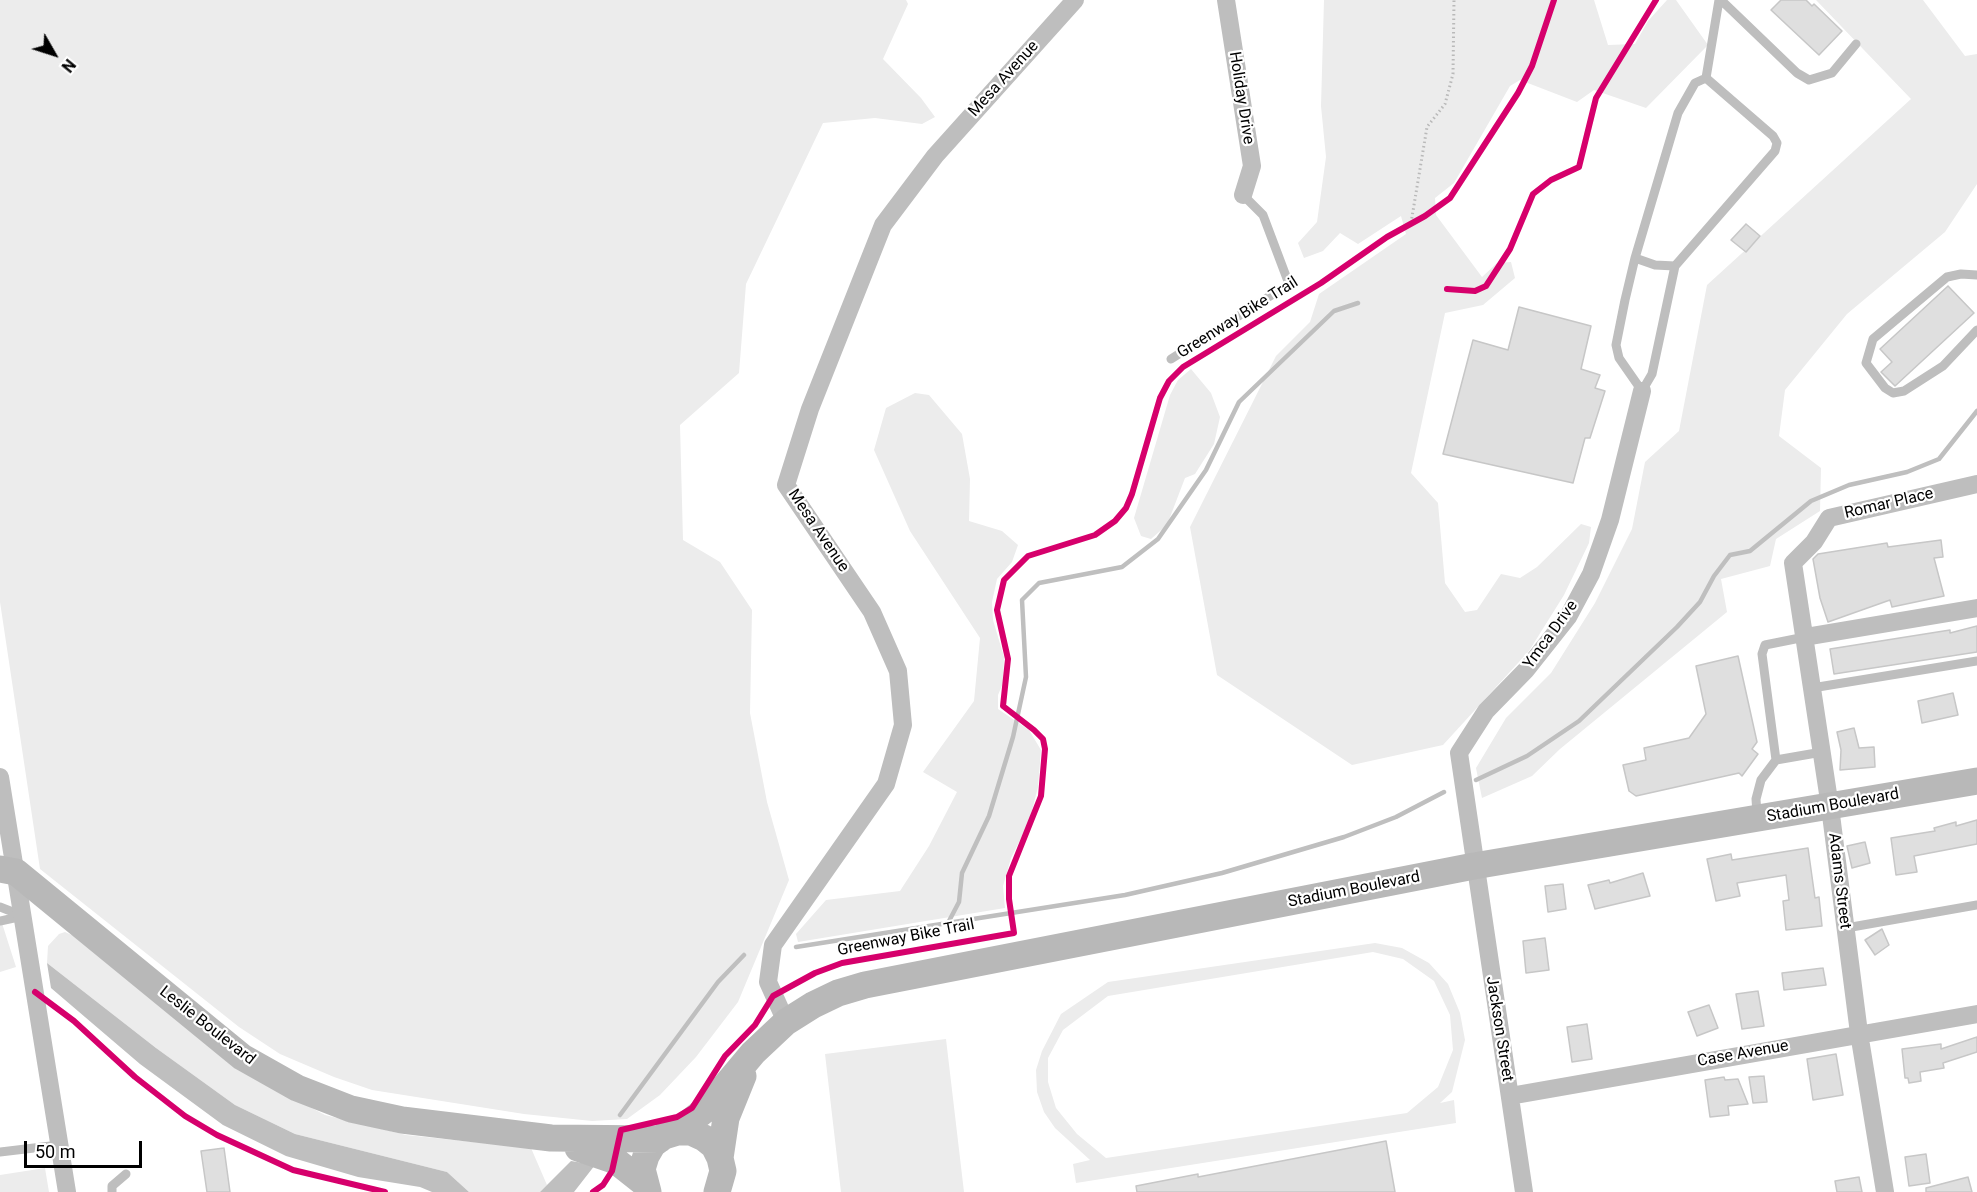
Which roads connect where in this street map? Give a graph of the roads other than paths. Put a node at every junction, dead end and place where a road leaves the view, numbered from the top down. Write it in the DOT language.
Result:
graph roads {
  1 [pos="1075,0"];
  2 [pos="1226,0"];
  3 [pos="1720,0"];
  4 [pos="1856,44"];
  5 [pos="1706,78"];
  6 [pos="1244,195"];
  7 [pos="1635,258"];
  8 [pos="1675,266"];
  9 [pos="1977,275"];
  10 [pos="1977,330"];
  11 [pos="1171,359"];
  12 [pos="1642,391"];
  13 [pos="1977,484"];
  14 [pos="1814,542"];
  15 [pos="1977,608"];
  16 [pos="1804,637"];
  17 [pos="1977,661"];
  18 [pos="1812,688"];
  19 [pos="1822,752"];
  20 [pos="1776,760"];
  21 [pos="0,777"];
  22 [pos="1977,781"];
  23 [pos="1830,807"];
  24 [pos="1758,819"];
  25 [pos="1474,866"];
  26 [pos="8,871"];
  27 [pos="1977,905"];
  28 [pos="0,907"];
  29 [pos="23,916"];
  30 [pos="0,921"];
  31 [pos="1846,928"];
  32 [pos="1977,1014"];
  33 [pos="786,1022"];
  34 [pos="1859,1033"];
  35 [pos="753,1053"];
  36 [pos="1510,1096"];
  37 [pos="669,1136"];
  38 [pos="551,1138"];
  39 [pos="59,1145"];
  40 [pos="0,1152"];
  41 [pos="126,1174"];
  42 [pos="721,1182"];
  43 [pos="646,1187"];
  44 [pos="67,1192"];
  45 [pos="112,1192"];
  46 [pos="1524,1192"];
  47 [pos="1885,1192"];
  1 -- 33 [label="street, Mesa Avenue"];
  2 -- 6 [label="street, Holiday Drive"];
  3 -- 4 [label="lane"];
  3 -- 5 [label="lane"];
  5 -- 7 [label="lane"];
  5 -- 8 [label="lane"];
  6 -- 11 [label="lane"];
  7 -- 8 [label="lane"];
  7 -- 12 [label="lane"];
  8 -- 12 [label="lane"];
  9 -- 10 [label="lane"];
  12 -- 25 [label="street, Ymca Drive"];
  13 -- 14 [label="street, Romar Place"];
  14 -- 16 [label="street, Adams Street"];
  15 -- 16 [label="street"];
  16 -- 18 [label="street, Adams Street"];
  16 -- 20 [label="lane"];
  17 -- 18 [label="lane"];
  18 -- 19 [label="street, Adams Street"];
  19 -- 20 [label="lane"];
  19 -- 23 [label="street, Adams Street"];
  20 -- 24 [label="lane"];
  21 -- 26 [label="street"];
  22 -- 23 [label="main road, Stadium Boulevard"];
  23 -- 24 [label="main road, Stadium Boulevard"];
  23 -- 31 [label="street, Adams Street"];
  24 -- 25 [label="main road, Stadium Boulevard"];
  25 -- 33 [label="main road, Stadium Boulevard"];
  25 -- 36 [label="street, Jackson Street"];
  26 -- 29 [label="street"];
  26 -- 38 [label="main road, Leslie Boulevard"];
  27 -- 31 [label="lane"];
  28 -- 29 [label="lane"];
  29 -- 30 [label="lane"];
  29 -- 39 [label="street"];
  31 -- 34 [label="street, Adams Street"];
  32 -- 34 [label="street, Case Avenue"];
  33 -- 35 [label="main road, Stadium Boulevard"];
  34 -- 36 [label="street, Case Avenue"];
  34 -- 47 [label="street, Adams Street"];
  35 -- 37 [label="main road, Stadium Boulevard"];
  35 -- 42 [label="main road, Stadium Boulevard"];
  36 -- 46 [label="street, Jackson Street"];
  37 -- 38 [label="main road, Leslie Boulevard"];
  37 -- 42 [label="main road, Leslie Boulevard"];
  37 -- 43 [label="main road, Stadium Boulevard"];
  38 -- 43 [label="main road, Leslie Boulevard"];
  39 -- 40 [label="lane"];
  39 -- 44 [label="street"];
  41 -- 45 [label="lane"];
}
